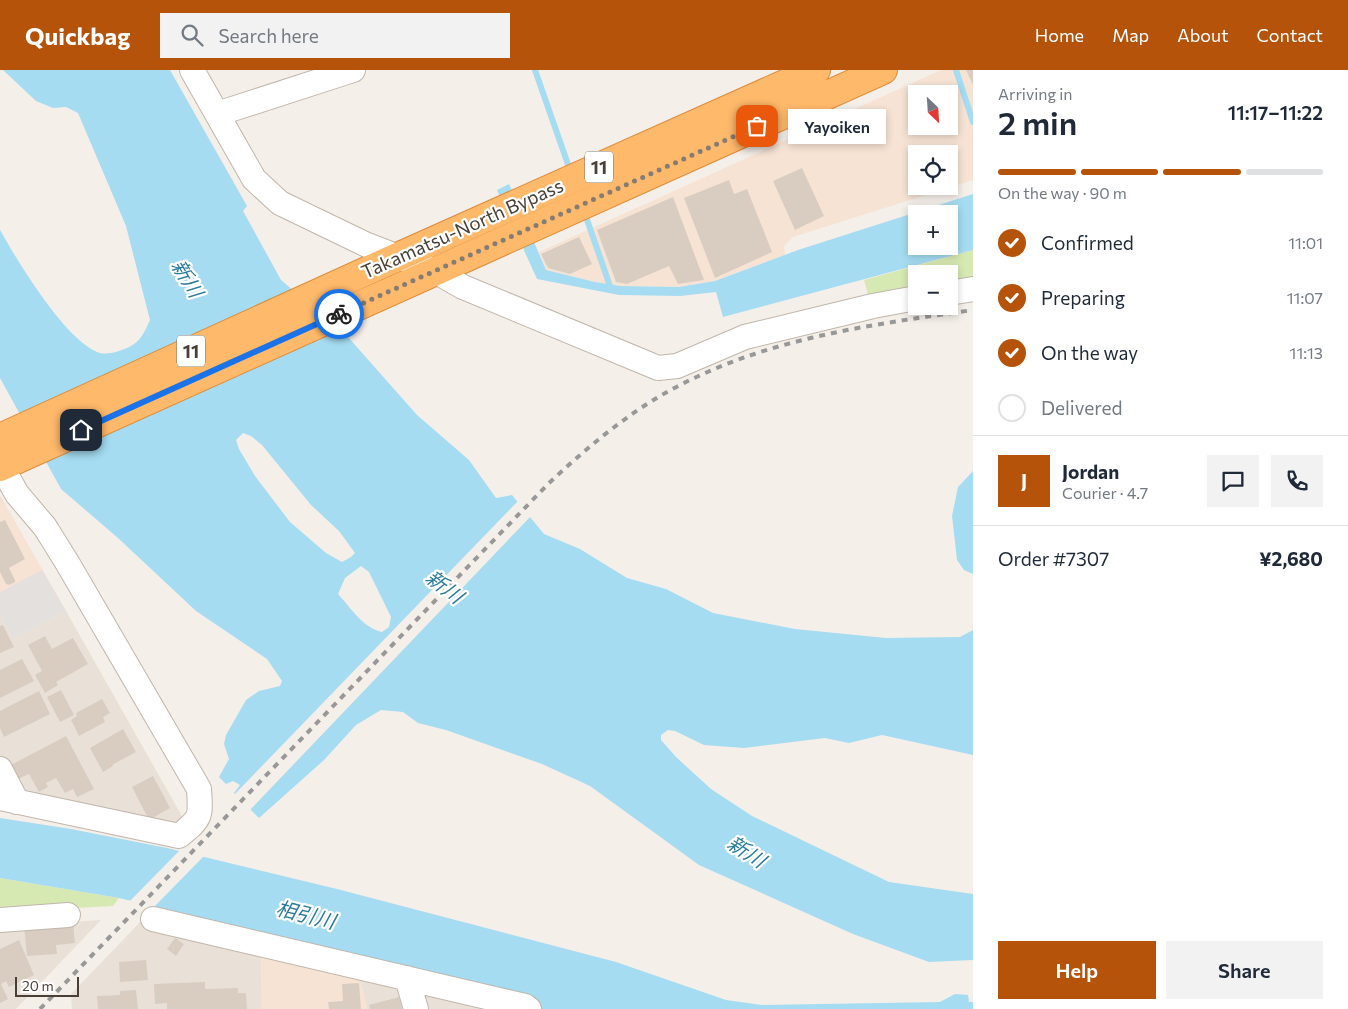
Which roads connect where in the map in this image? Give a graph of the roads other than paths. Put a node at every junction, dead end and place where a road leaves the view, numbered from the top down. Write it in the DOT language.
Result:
graph roads {
  1 [pos="192,70"];
  2 [pos="353,70"];
  3 [pos="816,70"];
  4 [pos="883,70"];
  5 [pos="217,114"];
  6 [pos="390,260"];
  7 [pos="426,275"];
  8 [pos="973,289"];
  9 [pos="958,292"];
  10 [pos="908,299"];
  11 [pos="0,438"];
  12 [pos="3,465"];
  13 [pos="0,769"];
  14 [pos="9,800"];
  15 [pos="68,915"];
  16 [pos="153,918"];
  17 [pos="0,920"];
  18 [pos="407,978"];
  19 [pos="416,1009"];
  20 [pos="529,1009"];
  1 -- 5 [label="street"];
  2 -- 5 [label="street"];
  3 -- 6 [label="highway, Takamatsu-North Bypass / 11"];
  4 -- 7 [label="highway, Takamatsu-North Bypass / 11"];
  5 -- 6 [label="street"];
  6 -- 7 [label="street"];
  6 -- 11 [label="highway, Takamatsu-North Bypass / 11"];
  7 -- 10 [label="street"];
  7 -- 12 [label="highway, Takamatsu-North Bypass / 11"];
  8 -- 9 [label="street"];
  12 -- 14 [label="street"];
  13 -- 14 [label="street"];
  15 -- 17 [label="street"];
  16 -- 18 [label="street"];
  18 -- 19 [label="street"];
  18 -- 20 [label="street"];
}
